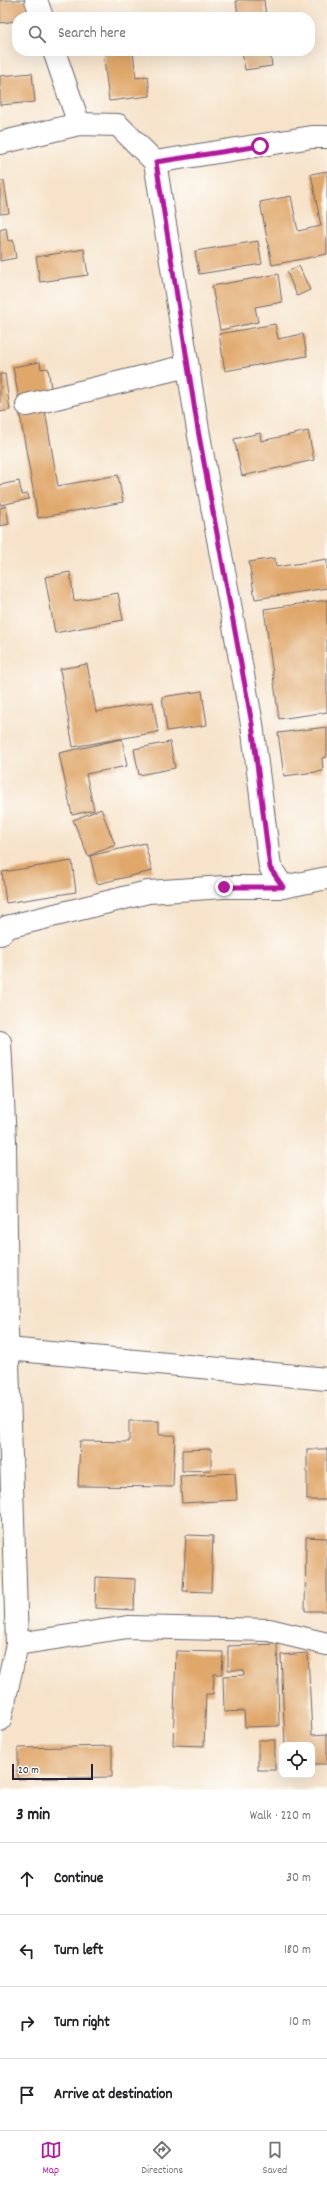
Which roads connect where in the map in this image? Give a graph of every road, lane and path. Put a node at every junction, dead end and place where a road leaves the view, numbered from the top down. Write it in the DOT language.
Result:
graph roads {
  1 [pos="36,0"];
  2 [pos="40,12"];
  3 [pos="56,56"];
  4 [pos="79,124"];
  5 [pos="327,137"];
  6 [pos="0,143"];
  7 [pos="156,162"];
  8 [pos="187,366"];
  9 [pos="27,405"];
  10 [pos="327,878"];
  11 [pos="283,887"];
  12 [pos="0,934"];
  13 [pos="0,1042"];
  14 [pos="8,1349"];
  15 [pos="327,1379"];
  16 [pos="5,1384"];
  17 [pos="17,1644"];
  18 [pos="327,1644"];
  19 [pos="0,1720"];
  1 -- 2 [label="street"];
  3 -- 4 [label="street"];
  4 -- 6 [label="street"];
  4 -- 7 [label="street"];
  5 -- 7 [label="street"];
  7 -- 8 [label="street"];
  8 -- 9 [label="street"];
  8 -- 11 [label="street"];
  10 -- 11 [label="street"];
  11 -- 12 [label="street"];
  13 -- 14 [label="street"];
  14 -- 15 [label="street"];
  14 -- 16 [label="street"];
  16 -- 17 [label="street"];
  17 -- 18 [label="street"];
  17 -- 19 [label="street"];
}
